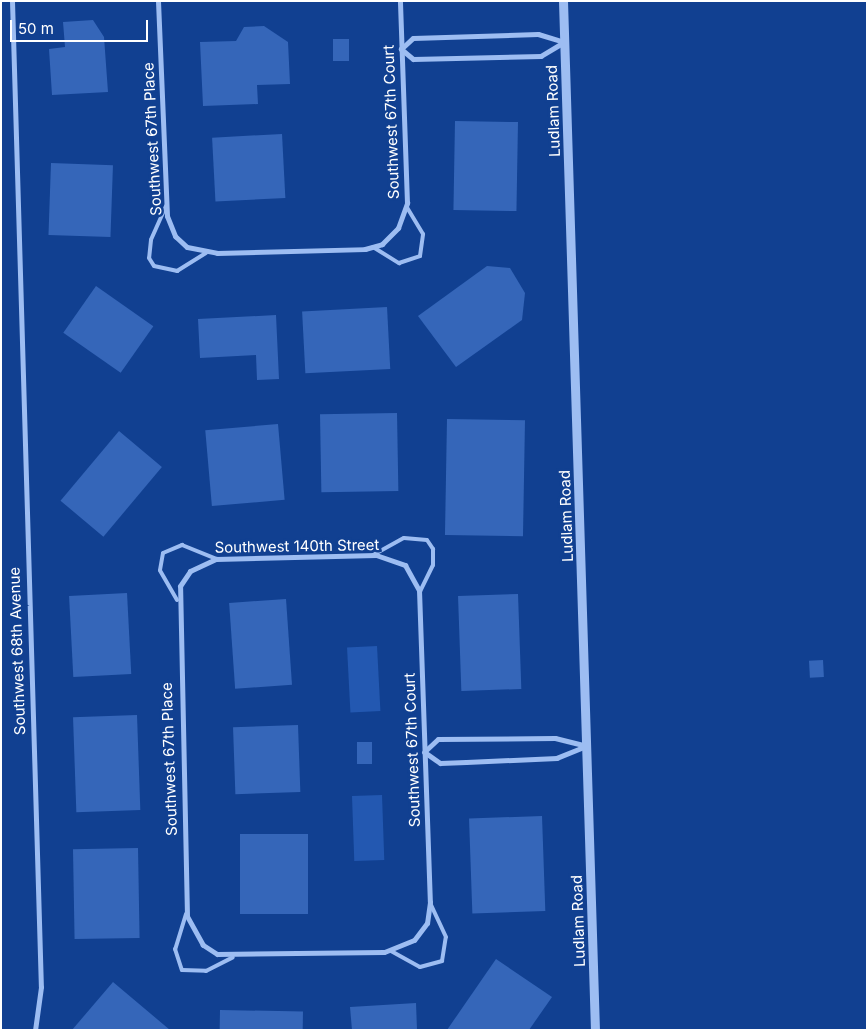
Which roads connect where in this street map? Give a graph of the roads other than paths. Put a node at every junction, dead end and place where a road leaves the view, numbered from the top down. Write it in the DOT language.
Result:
graph roads {
  1 [pos="12,1"];
  2 [pos="158,1"];
  3 [pos="400,1"];
  4 [pos="563,1"];
  5 [pos="564,42"];
  6 [pos="401,49"];
  7 [pos="166,206"];
  8 [pos="407,207"];
  9 [pos="373,247"];
  10 [pos="206,253"];
  11 [pos="373,555"];
  12 [pos="216,559"];
  13 [pos="405,565"];
  14 [pos="190,571"];
  15 [pos="419,594"];
  16 [pos="177,600"];
  17 [pos="586,746"];
  18 [pos="424,752"];
  19 [pos="430,902"];
  20 [pos="187,912"];
  21 [pos="391,951"];
  22 [pos="233,957"];
  23 [pos="35,1030"];
  24 [pos="595,1030"];
  1 -- 23 [label="street, Southwest 68th Avenue"];
  2 -- 7 [label="street, Southwest 67th Place"];
  3 -- 6 [label="street, Southwest 67th Court"];
  4 -- 5 [label="street, Ludlam Road"];
  5 -- 6 [label="street"];
  5 -- 6 [label="street"];
  5 -- 17 [label="street, Ludlam Road"];
  6 -- 8 [label="street, Southwest 67th Court"];
  7 -- 10 [label="street, Southwest 67th Place"];
  7 -- 10 [label="lane"];
  8 -- 9 [label="street, Southwest 67th Court"];
  8 -- 9 [label="lane"];
  9 -- 10 [label="street"];
  11 -- 12 [label="street, Southwest 140th Street"];
  11 -- 13 [label="street, Southwest 140th Street"];
  11 -- 15 [label="lane"];
  12 -- 14 [label="street, Southwest 140th Street"];
  12 -- 16 [label="lane"];
  13 -- 15 [label="street, Southwest 67th Court"];
  14 -- 16 [label="street, Southwest 67th Place"];
  15 -- 18 [label="street, Southwest 67th Court"];
  16 -- 20 [label="street, Southwest 67th Place"];
  17 -- 18 [label="street"];
  17 -- 18 [label="street"];
  17 -- 24 [label="street, Ludlam Road"];
  18 -- 19 [label="street, Southwest 67th Court"];
  19 -- 21 [label="street, Southwest 67th Court"];
  19 -- 21 [label="lane"];
  20 -- 22 [label="street, Southwest 67th Place"];
  20 -- 22 [label="lane"];
  21 -- 22 [label="street"];
}
